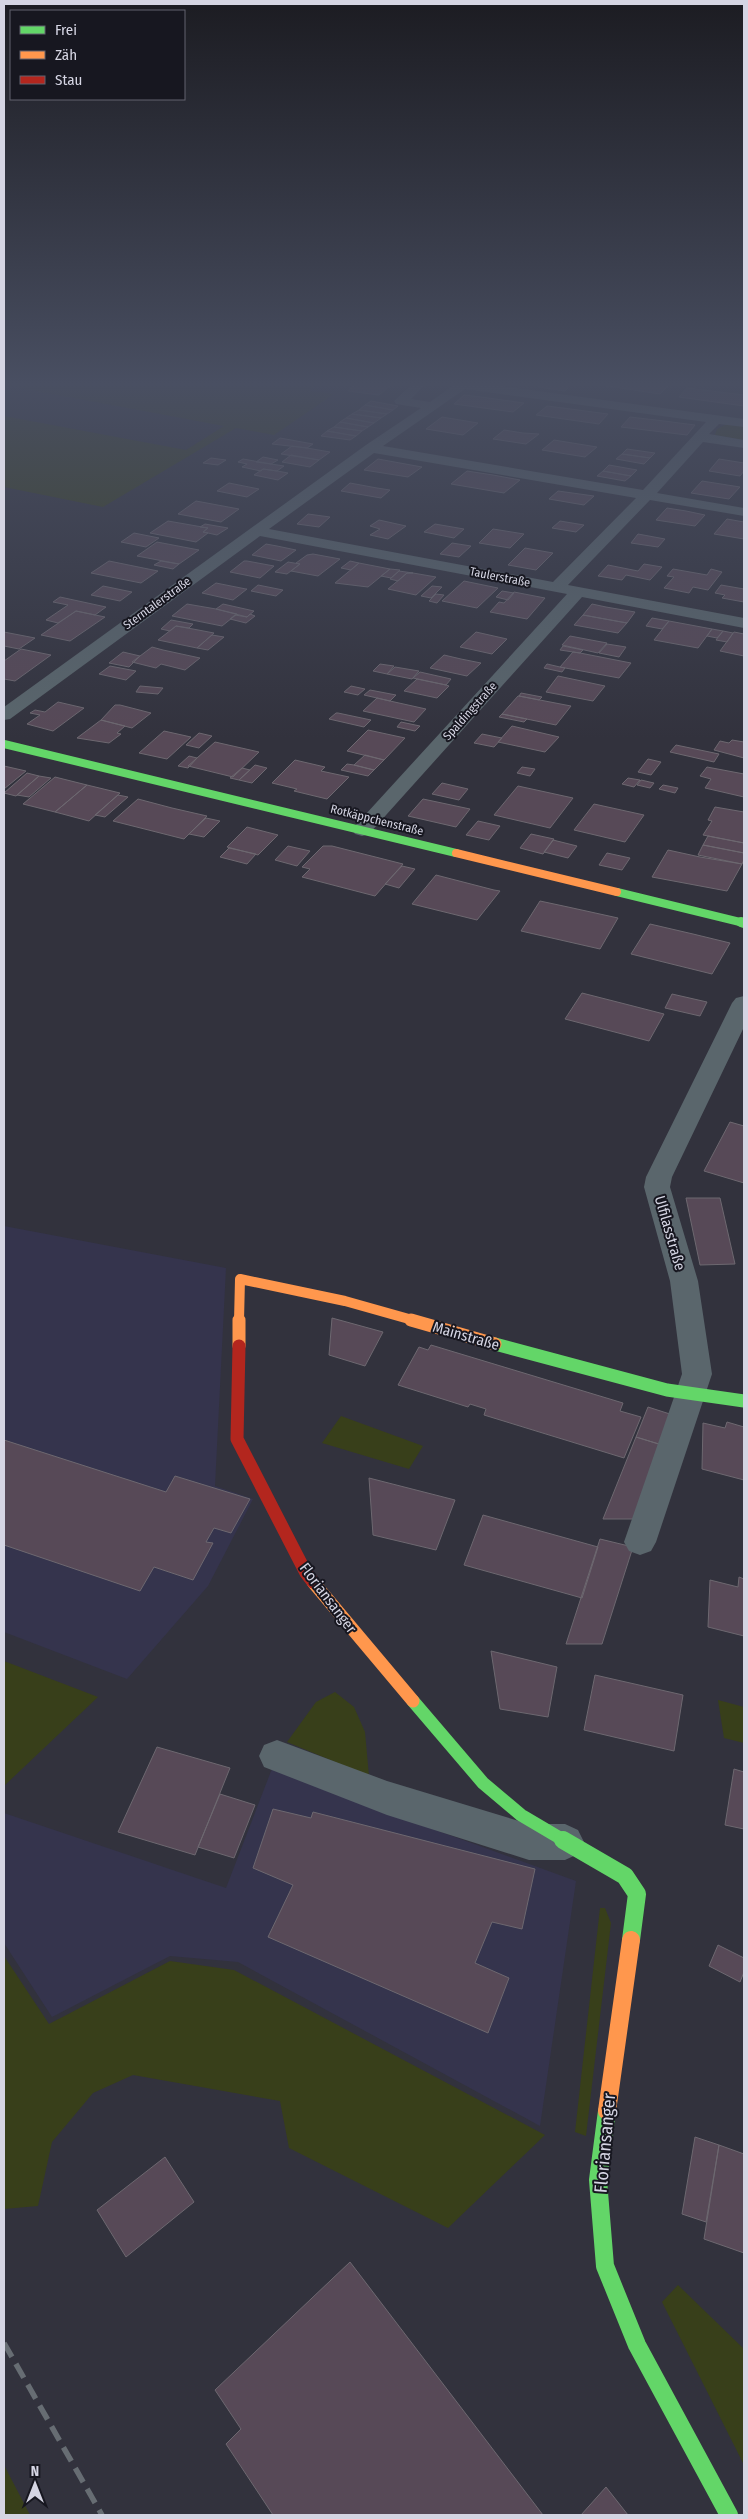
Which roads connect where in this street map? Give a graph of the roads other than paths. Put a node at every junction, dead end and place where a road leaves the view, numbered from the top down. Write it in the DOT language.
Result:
graph roads {
  1 [pos="295,503"];
  2 [pos="640,503"];
  3 [pos="686,503"];
  4 [pos="744,512"];
  5 [pos="256,531"];
  6 [pos="556,588"];
  7 [pos="578,592"];
  8 [pos="744,622"];
  9 [pos="4,715"];
  10 [pos="4,744"];
  11 [pos="362,830"];
  12 [pos="744,923"];
  13 [pos="744,1003"];
  14 [pos="240,1279"];
  15 [pos="693,1392"];
  16 [pos="744,1401"];
  17 [pos="640,1542"];
  18 [pos="277,1756"];
  19 [pos="565,1842"];
  20 [pos="729,2515"];
  1 -- 5 [label="street, Sterntalerstraße"];
  2 -- 6 [label="street"];
  3 -- 4 [label="street"];
  5 -- 6 [label="street, Taulerstraße"];
  5 -- 9 [label="street, Sterntalerstraße"];
  6 -- 7 [label="street, Taulerstraße"];
  7 -- 8 [label="street, Taulerstraße"];
  7 -- 11 [label="street, Spaldingstraße"];
  10 -- 11 [label="street, Rotkäppchenstraße"];
  11 -- 12 [label="street, Rotkäppchenstraße"];
  13 -- 15 [label="street, Ulfilasstraße"];
  14 -- 15 [label="street, Mainstraße"];
  14 -- 19 [label="street, Floriansanger"];
  15 -- 16 [label="street, Mainstraße"];
  15 -- 17 [label="street"];
  18 -- 19 [label="street, Floriansanger"];
  19 -- 20 [label="street, Floriansanger"];
}
